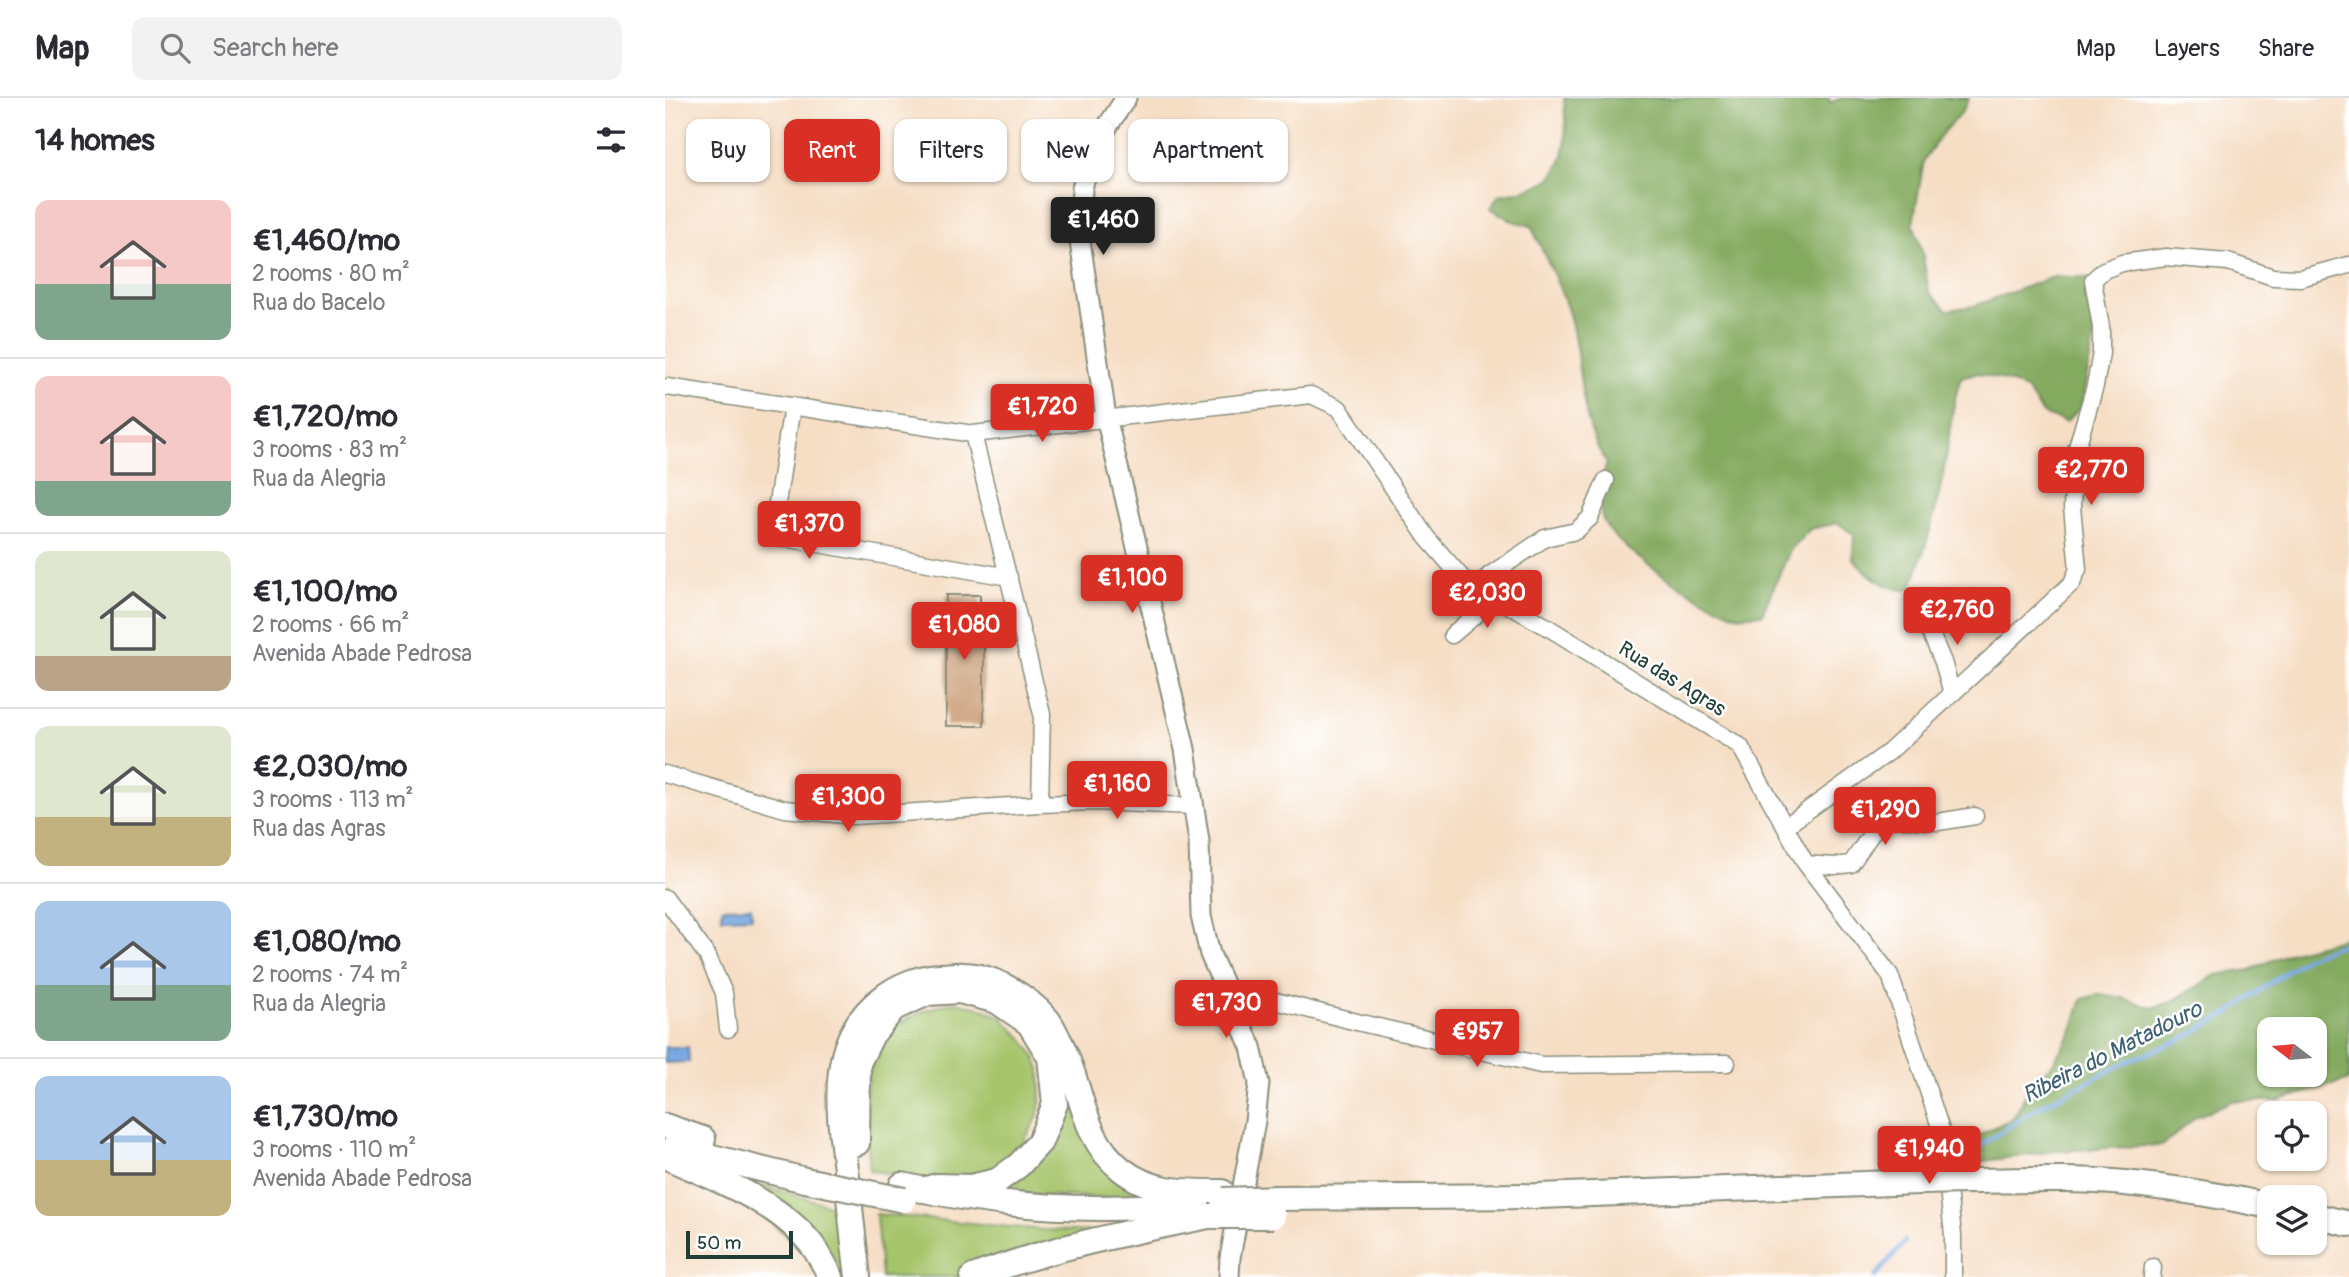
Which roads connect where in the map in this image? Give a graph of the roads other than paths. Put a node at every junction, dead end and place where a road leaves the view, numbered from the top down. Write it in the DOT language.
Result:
graph roads {
  1 [pos="1126,98"];
  2 [pos="2349,265"];
  3 [pos="666,387"];
  4 [pos="792,406"];
  5 [pos="1106,417"];
  6 [pos="973,434"];
  7 [pos="1606,480"];
  8 [pos="1009,577"];
  9 [pos="1476,588"];
  10 [pos="1491,596"];
  11 [pos="1923,615"];
  12 [pos="1452,635"];
  13 [pos="1952,693"];
  14 [pos="665,774"];
  15 [pos="1040,803"];
  16 [pos="1194,806"];
  17 [pos="1975,816"];
  18 [pos="1786,825"];
  19 [pos="1806,864"];
  20 [pos="665,898"];
  21 [pos="1229,997"];
  22 [pos="728,1029"];
  23 [pos="1727,1063"];
  24 [pos="665,1126"];
  25 [pos="665,1142"];
  26 [pos="665,1156"];
  27 [pos="805,1172"];
  28 [pos="909,1192"];
  29 [pos="1215,1203"];
  30 [pos="2257,1203"];
  31 [pos="2327,1219"];
  32 [pos="2349,1224"];
  33 [pos="831,1277"];
  34 [pos="858,1277"];
  35 [pos="871,1277"];
  36 [pos="972,1277"];
  37 [pos="1229,1277"];
  38 [pos="1953,1277"];
  1 -- 5 [label="street"];
  2 -- 13 [label="street"];
  3 -- 4 [label="street, Rua das Agras"];
  4 -- 6 [label="street, Rua das Agras"];
  4 -- 8 [label="street"];
  5 -- 6 [label="street, Rua das Agras"];
  5 -- 9 [label="street, Rua das Agras"];
  5 -- 16 [label="street"];
  6 -- 8 [label="street"];
  7 -- 9 [label="street"];
  8 -- 15 [label="street"];
  9 -- 10 [label="street, Rua das Agras"];
  10 -- 12 [label="street"];
  10 -- 18 [label="street, Rua das Agras"];
  11 -- 13 [label="street"];
  13 -- 18 [label="street"];
  14 -- 15 [label="street"];
  15 -- 16 [label="street"];
  16 -- 21 [label="street"];
  17 -- 19 [label="street"];
  18 -- 19 [label="street, Rua das Agras"];
  19 -- 38 [label="street, Rua das Agras"];
  20 -- 22 [label="street"];
  21 -- 23 [label="street"];
  21 -- 37 [label="street"];
  24 -- 27 [label="main road"];
  25 -- 27 [label="main road"];
  26 -- 33 [label="main road"];
  27 -- 28 [label="main road, bridge"];
  28 -- 29 [label="main road"];
  28 -- 35 [label="main road"];
  29 -- 30 [label="main road, bridge"];
  29 -- 34 [label="main road"];
  29 -- 36 [label="main road"];
  31 -- 32 [label="main road"];
}
